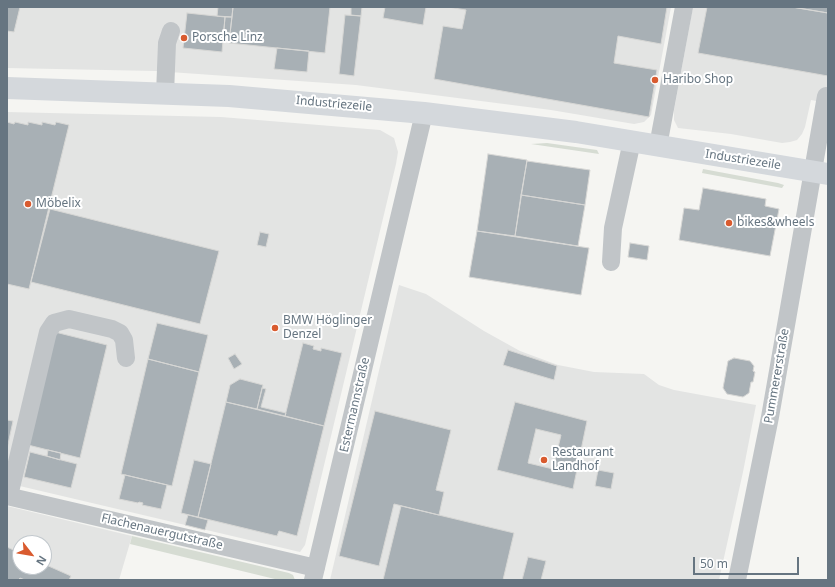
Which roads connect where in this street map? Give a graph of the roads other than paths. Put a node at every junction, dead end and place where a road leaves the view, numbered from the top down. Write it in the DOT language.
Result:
graph roads {
  1 [pos="684,7"];
  2 [pos="168,35"];
  3 [pos="7,88"];
  4 [pos="165,94"];
  5 [pos="826,96"];
  6 [pos="424,112"];
  7 [pos="632,141"];
  8 [pos="658,146"];
  9 [pos="820,173"];
  10 [pos="611,262"];
  11 [pos="126,358"];
  12 [pos="8,496"];
  13 [pos="315,574"];
  14 [pos="737,580"];
  1 -- 8 [label="street"];
  2 -- 4 [label="street"];
  3 -- 4 [label="main road, Industriezeile"];
  4 -- 6 [label="main road, Industriezeile"];
  5 -- 9 [label="street, Pummererstraße"];
  6 -- 7 [label="main road, Industriezeile"];
  6 -- 13 [label="street, Estermannstraße"];
  7 -- 8 [label="main road, Industriezeile"];
  7 -- 10 [label="street"];
  8 -- 9 [label="main road, Industriezeile"];
  9 -- 14 [label="street, Pummererstraße"];
  11 -- 12 [label="street"];
  12 -- 13 [label="street, Flachenauergutstraße"];
}
